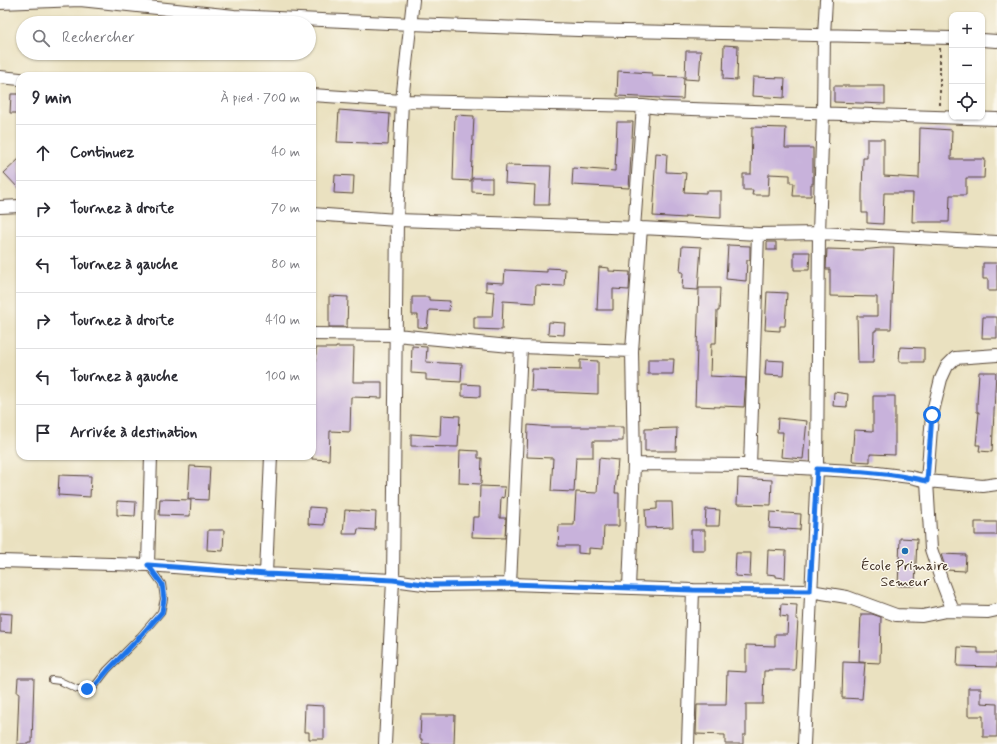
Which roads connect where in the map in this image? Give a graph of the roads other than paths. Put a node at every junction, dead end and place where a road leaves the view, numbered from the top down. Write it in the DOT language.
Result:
graph roads {
  1 [pos="413,0"];
  2 [pos="826,0"];
  3 [pos="0,3"];
  4 [pos="234,16"];
  5 [pos="316,20"];
  6 [pos="410,24"];
  7 [pos="824,35"];
  8 [pos="949,38"];
  9 [pos="985,40"];
  10 [pos="997,41"];
  11 [pos="0,77"];
  12 [pos="16,79"];
  13 [pos="316,95"];
  14 [pos="402,101"];
  15 [pos="643,106"];
  16 [pos="824,113"];
  17 [pos="997,119"];
  18 [pos="16,206"];
  19 [pos="0,207"];
  20 [pos="316,214"];
  21 [pos="397,220"];
  22 [pos="638,228"];
  23 [pos="818,233"];
  24 [pos="758,234"];
  25 [pos="997,242"];
  26 [pos="316,334"];
  27 [pos="396,335"];
  28 [pos="521,347"];
  29 [pos="632,351"];
  30 [pos="997,355"];
  31 [pos="151,460"];
  32 [pos="271,460"];
  33 [pos="634,464"];
  34 [pos="750,465"];
  35 [pos="817,469"];
  36 [pos="927,481"];
  37 [pos="997,484"];
  38 [pos="0,561"];
  39 [pos="148,565"];
  40 [pos="266,574"];
  41 [pos="393,580"];
  42 [pos="510,584"];
  43 [pos="629,588"];
  44 [pos="693,590"];
  45 [pos="810,591"];
  46 [pos="997,610"];
  47 [pos="953,611"];
  48 [pos="52,680"];
  49 [pos="385,744"];
  50 [pos="688,744"];
  51 [pos="804,744"];
  1 -- 6 [label="street"];
  2 -- 7 [label="street"];
  3 -- 4 [label="street"];
  5 -- 6 [label="street"];
  6 -- 7 [label="street"];
  6 -- 14 [label="street"];
  7 -- 8 [label="street"];
  7 -- 16 [label="street"];
  9 -- 10 [label="street"];
  11 -- 12 [label="street"];
  13 -- 14 [label="street"];
  14 -- 15 [label="street"];
  14 -- 21 [label="street"];
  15 -- 16 [label="street"];
  15 -- 22 [label="street"];
  16 -- 17 [label="street"];
  16 -- 23 [label="street"];
  18 -- 19 [label="street"];
  20 -- 21 [label="street"];
  21 -- 22 [label="street"];
  21 -- 27 [label="street"];
  22 -- 24 [label="street"];
  22 -- 29 [label="street"];
  23 -- 24 [label="street"];
  23 -- 25 [label="street"];
  23 -- 35 [label="street"];
  24 -- 34 [label="street"];
  26 -- 27 [label="street"];
  27 -- 28 [label="street"];
  27 -- 41 [label="street"];
  28 -- 29 [label="street"];
  28 -- 42 [label="street"];
  29 -- 33 [label="street"];
  30 -- 36 [label="street"];
  31 -- 39 [label="street"];
  32 -- 40 [label="street"];
  33 -- 34 [label="street"];
  33 -- 43 [label="street"];
  34 -- 35 [label="street"];
  35 -- 36 [label="street"];
  35 -- 45 [label="street"];
  36 -- 37 [label="street"];
  36 -- 47 [label="street"];
  38 -- 39 [label="street"];
  39 -- 40 [label="street"];
  39 -- 48 [label="lane"];
  40 -- 41 [label="street"];
  41 -- 42 [label="street"];
  41 -- 49 [label="street"];
  42 -- 43 [label="street"];
  43 -- 44 [label="street"];
  44 -- 45 [label="street"];
  44 -- 50 [label="street"];
  45 -- 47 [label="street"];
  45 -- 51 [label="street"];
  46 -- 47 [label="street"];
}
